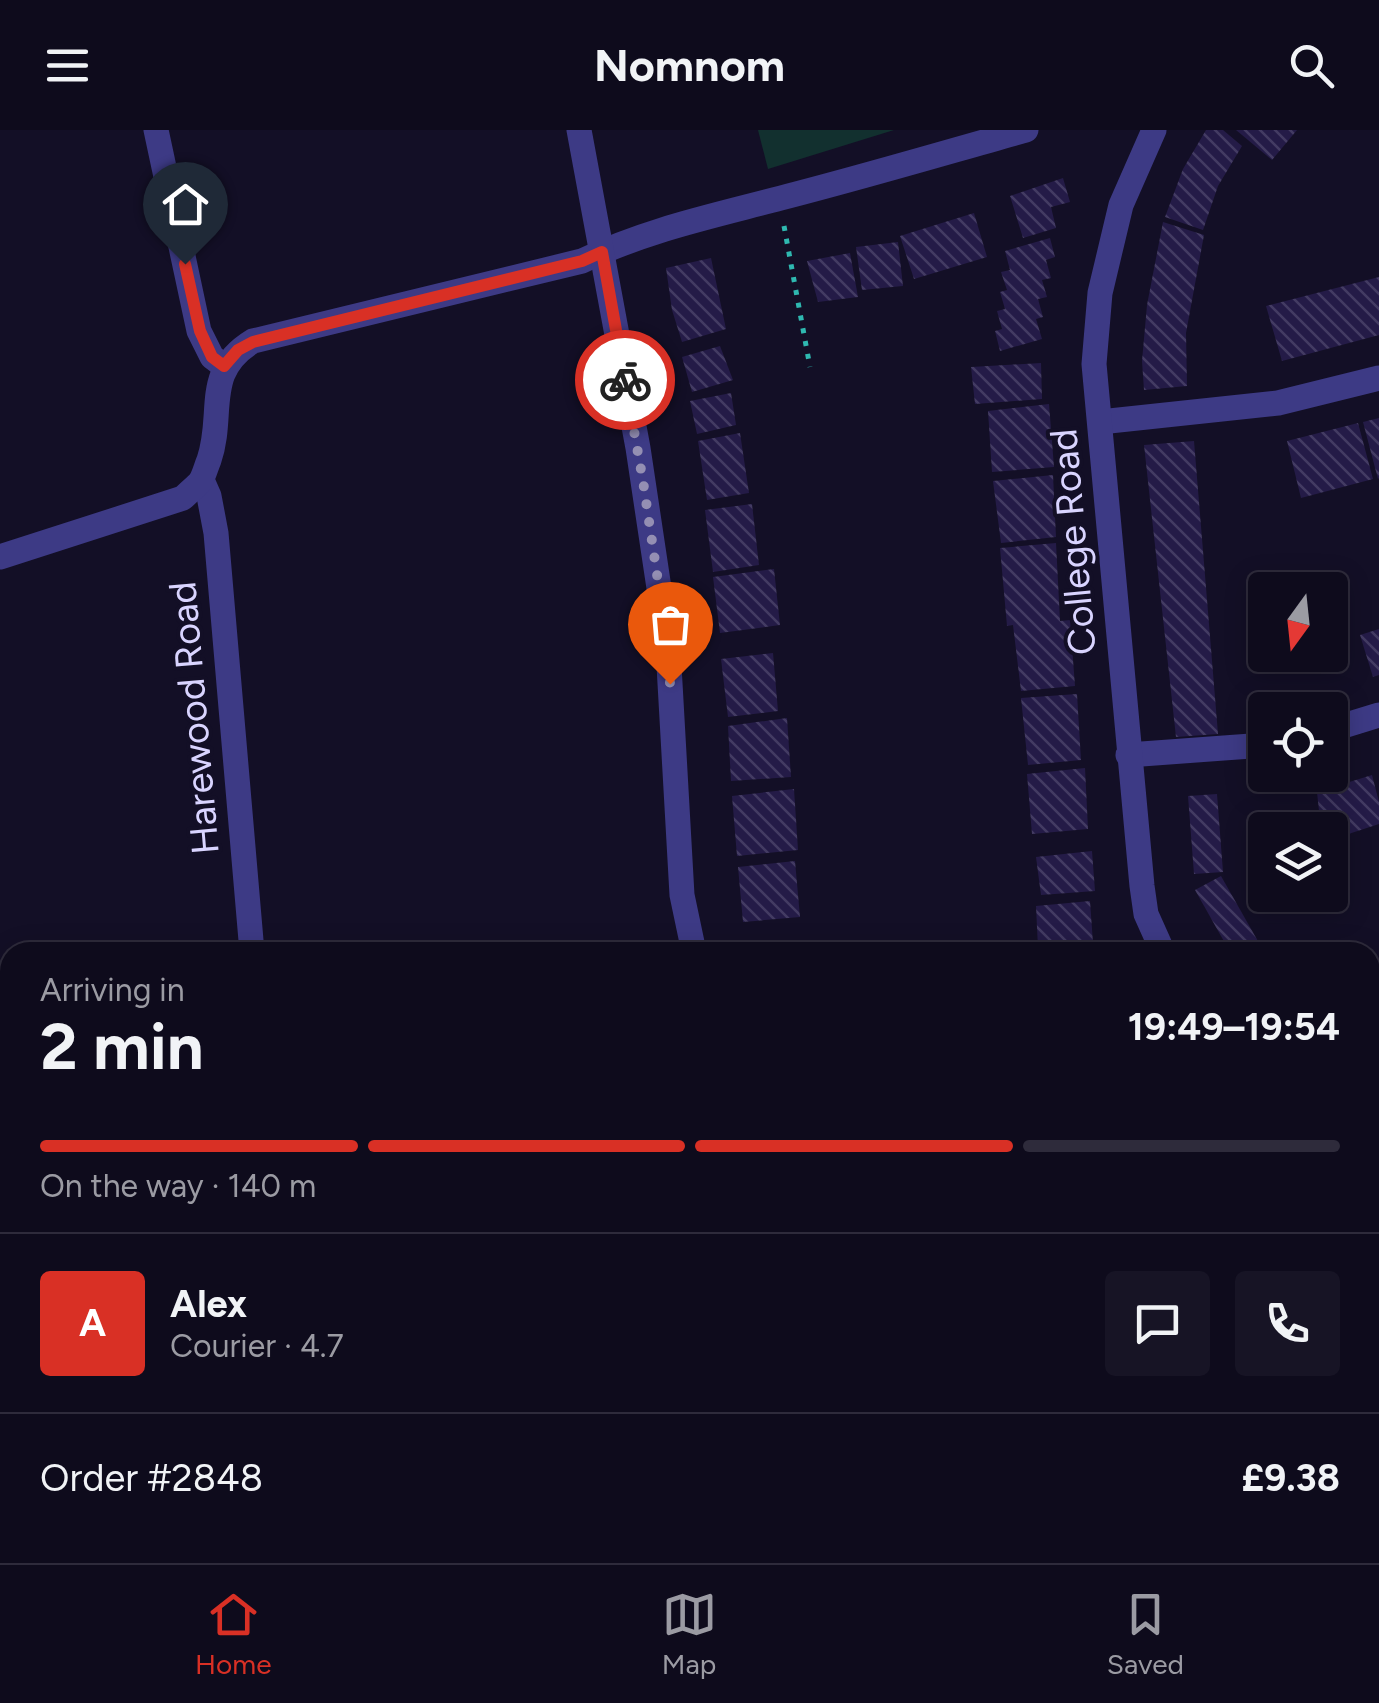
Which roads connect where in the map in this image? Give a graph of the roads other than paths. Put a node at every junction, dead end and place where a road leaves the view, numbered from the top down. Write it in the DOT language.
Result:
graph roads {
  1 [pos="156,130"];
  2 [pos="579,130"];
  3 [pos="1026,130"];
  4 [pos="1154,130"];
  5 [pos="602,252"];
  6 [pos="224,366"];
  7 [pos="1379,378"];
  8 [pos="1100,422"];
  9 [pos="202,480"];
  10 [pos="0,557"];
  11 [pos="1379,715"];
  12 [pos="1348,724"];
  13 [pos="1248,746"];
  14 [pos="1128,755"];
  15 [pos="251,942"];
  16 [pos="692,942"];
  17 [pos="1159,942"];
  1 -- 6 [label="street"];
  2 -- 5 [label="street"];
  3 -- 5 [label="street"];
  4 -- 8 [label="street, College Road"];
  5 -- 6 [label="street"];
  5 -- 16 [label="street"];
  6 -- 9 [label="street"];
  7 -- 8 [label="street"];
  8 -- 14 [label="street, College Road"];
  9 -- 10 [label="street"];
  9 -- 15 [label="street, Harewood Road"];
  11 -- 12 [label="street"];
  13 -- 14 [label="street"];
  14 -- 17 [label="street, College Road"];
}
